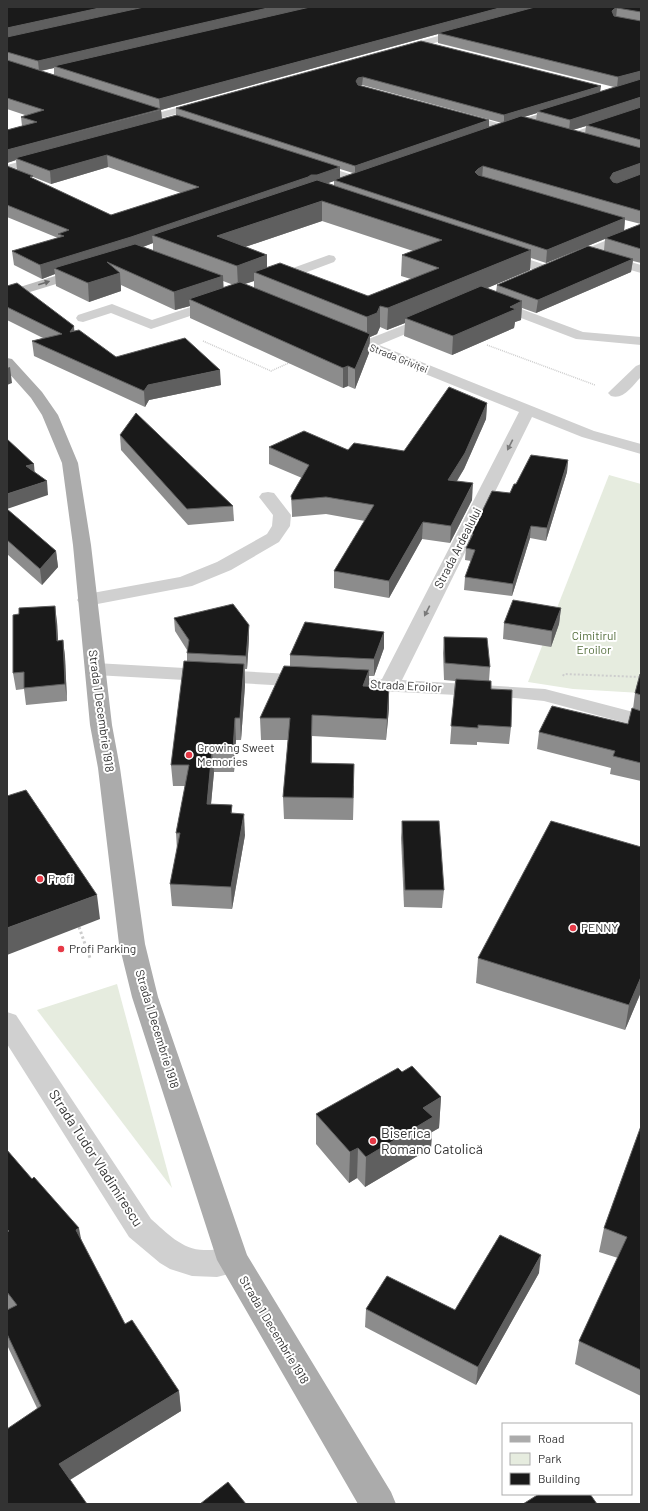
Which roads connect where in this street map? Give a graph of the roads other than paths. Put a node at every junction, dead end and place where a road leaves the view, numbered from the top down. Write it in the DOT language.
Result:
graph roads {
  1 [pos="474,29"];
  2 [pos="422,43"];
  3 [pos="445,49"];
  4 [pos="392,52"];
  5 [pos="211,102"];
  6 [pos="580,104"];
  7 [pos="641,112"];
  8 [pos="452,113"];
  9 [pos="519,123"];
  10 [pos="155,128"];
  11 [pos="504,128"];
  12 [pos="541,128"];
  13 [pos="482,135"];
  14 [pos="590,143"];
  15 [pos="59,154"];
  16 [pos="303,162"];
  17 [pos="7,168"];
  18 [pos="7,172"];
  19 [pos="21,177"];
  20 [pos="359,178"];
  21 [pos="335,185"];
  22 [pos="626,226"];
  23 [pos="641,231"];
  24 [pos="495,252"];
  25 [pos="587,253"];
  26 [pos="329,259"];
  27 [pos="94,268"];
  28 [pos="641,269"];
  29 [pos="547,270"];
  30 [pos="532,276"];
  31 [pos="258,285"];
  32 [pos="497,290"];
  33 [pos="7,295"];
  34 [pos="233,297"];
  35 [pos="445,313"];
  36 [pos="83,318"];
  37 [pos="327,329"];
  38 [pos="641,341"];
  39 [pos="367,345"];
  40 [pos="7,362"];
  41 [pos="641,369"];
  42 [pos="616,393"];
  43 [pos="528,410"];
  44 [pos="641,448"];
  45 [pos="268,497"];
  46 [pos="87,600"];
  47 [pos="95,669"];
  48 [pos="389,685"];
  49 [pos="641,721"];
  50 [pos="7,1022"];
  51 [pos="233,1260"];
  52 [pos="378,1504"];
  1 -- 2 [label="street"];
  2 -- 3 [label="street"];
  2 -- 4 [label="street"];
  5 -- 10 [label="street"];
  6 -- 9 [label="street"];
  7 -- 14 [label="street"];
  8 -- 11 [label="street"];
  9 -- 11 [label="street"];
  9 -- 12 [label="street"];
  11 -- 13 [label="street"];
  15 -- 17 [label="street"];
  16 -- 20 [label="street"];
  18 -- 19 [label="street"];
  20 -- 21 [label="street"];
  22 -- 23 [label="street"];
  23 -- 25 [label="street"];
  24 -- 29 [label="street"];
  25 -- 28 [label="street"];
  25 -- 29 [label="street"];
  26 -- 31 [label="street"];
  33 -- 27 [label="street, one-way"];
  29 -- 30 [label="street"];
  32 -- 38 [label="street"];
  34 -- 36 [label="street"];
  35 -- 39 [label="street"];
  37 -- 39 [label="street, Strada Griviței"];
  39 -- 43 [label="street, Strada Griviței"];
  40 -- 46 [label="main road, Strada 1 Decembrie 1918"];
  41 -- 42 [label="street"];
  43 -- 44 [label="street, Strada Griviței"];
  43 -- 48 [label="street, Strada Ardealului, one-way"];
  45 -- 46 [label="street"];
  46 -- 47 [label="main road, Strada 1 Decembrie 1918"];
  47 -- 48 [label="street, Strada Eroilor"];
  47 -- 51 [label="main road, Strada 1 Decembrie 1918"];
  48 -- 49 [label="street, Strada Eroilor"];
  50 -- 51 [label="street, Strada Tudor Vladimirescu"];
  51 -- 52 [label="main road, Strada 1 Decembrie 1918"];
}
